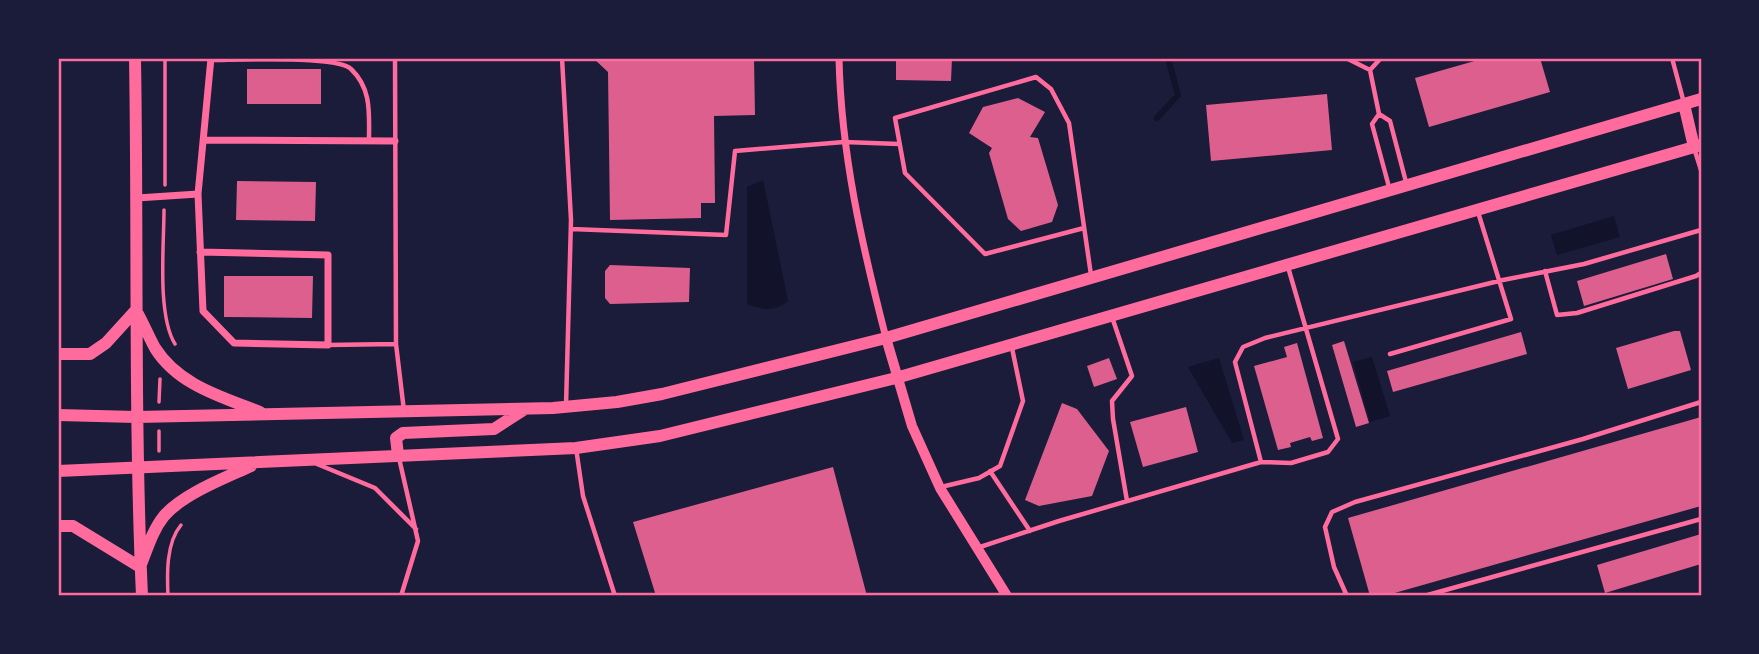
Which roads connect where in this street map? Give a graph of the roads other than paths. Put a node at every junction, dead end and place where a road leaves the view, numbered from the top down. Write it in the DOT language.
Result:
graph roads {
  1 [pos="135,58"];
  2 [pos="395,58"];
  3 [pos="562,58"];
  4 [pos="839,58"];
  5 [pos="1346,58"];
  6 [pos="1381,58"];
  7 [pos="1672,58"];
  8 [pos="211,59"];
  9 [pos="1370,70"];
  10 [pos="1701,99"];
  11 [pos="1684,104"];
  12 [pos="1379,114"];
  13 [pos="204,140"];
  14 [pos="369,141"];
  15 [pos="395,141"];
  16 [pos="844,142"];
  17 [pos="899,144"];
  18 [pos="1697,146"];
  19 [pos="1701,170"];
  20 [pos="1408,186"];
  21 [pos="1390,191"];
  22 [pos="198,194"];
  23 [pos="137,198"];
  24 [pos="1477,210"];
  25 [pos="1084,228"];
  26 [pos="571,229"];
  27 [pos="1701,230"];
  28 [pos="200,252"];
  29 [pos="1287,265"];
  30 [pos="1545,271"];
  31 [pos="1701,273"];
  32 [pos="1091,278"];
  33 [pos="1498,281"];
  34 [pos="136,310"];
  35 [pos="1111,315"];
  36 [pos="1307,329"];
  37 [pos="886,338"];
  38 [pos="396,344"];
  39 [pos="1011,344"];
  40 [pos="328,345"];
  41 [pos="58,354"];
  42 [pos="1390,354"];
  43 [pos="896,378"];
  44 [pos="1701,402"];
  45 [pos="566,406"];
  46 [pos="525,408"];
  47 [pos="404,412"];
  48 [pos="266,414"];
  49 [pos="58,415"];
  50 [pos="136,417"];
  51 [pos="576,448"];
  52 [pos="398,455"];
  53 [pos="310,460"];
  54 [pos="1261,461"];
  55 [pos="257,463"];
  56 [pos="136,468"];
  57 [pos="58,471"];
  58 [pos="990,471"];
  59 [pos="940,488"];
  60 [pos="1127,501"];
  61 [pos="1701,519"];
  62 [pos="58,526"];
  63 [pos="417,530"];
  64 [pos="1030,531"];
  65 [pos="976,549"];
  66 [pos="140,567"];
  67 [pos="142,596"];
  68 [pos="401,596"];
  69 [pos="615,596"];
  70 [pos="1007,596"];
  71 [pos="1347,596"];
  72 [pos="1424,596"];
  1 -- 23 [label="main road"];
  2 -- 15 [label="lane"];
  3 -- 26 [label="lane"];
  4 -- 16 [label="street"];
  5 -- 9 [label="lane"];
  6 -- 9 [label="lane"];
  7 -- 11 [label="lane"];
  8 -- 13 [label="street"];
  8 -- 14 [label="lane"];
  9 -- 12 [label="lane"];
  10 -- 11 [label="main road"];
  11 -- 18 [label="main road"];
  11 -- 20 [label="main road"];
  12 -- 20 [label="lane"];
  12 -- 21 [label="lane"];
  13 -- 14 [label="street"];
  13 -- 22 [label="street"];
  14 -- 15 [label="street"];
  15 -- 38 [label="lane"];
  16 -- 17 [label="lane"];
  16 -- 26 [label="lane"];
  16 -- 37 [label="street"];
  17 -- 25 [label="lane"];
  17 -- 25 [label="lane"];
  18 -- 19 [label="lane"];
  18 -- 24 [label="main road"];
  20 -- 21 [label="main road"];
  21 -- 32 [label="main road"];
  22 -- 23 [label="street"];
  22 -- 28 [label="street"];
  23 -- 34 [label="main road"];
  24 -- 29 [label="main road"];
  24 -- 33 [label="lane"];
  25 -- 32 [label="lane"];
  26 -- 45 [label="lane"];
  27 -- 30 [label="lane"];
  28 -- 40 [label="street"];
  28 -- 40 [label="street"];
  29 -- 35 [label="main road"];
  29 -- 36 [label="lane"];
  30 -- 31 [label="lane"];
  30 -- 33 [label="lane"];
  32 -- 37 [label="main road"];
  33 -- 36 [label="lane"];
  33 -- 42 [label="lane"];
  34 -- 41 [label="main road"];
  34 -- 48 [label="main road"];
  34 -- 50 [label="main road"];
  35 -- 39 [label="main road"];
  35 -- 60 [label="lane"];
  36 -- 54 [label="lane"];
  36 -- 54 [label="lane"];
  37 -- 43 [label="street"];
  37 -- 45 [label="main road"];
  38 -- 40 [label="lane"];
  38 -- 47 [label="lane"];
  39 -- 43 [label="main road"];
  39 -- 58 [label="lane"];
  43 -- 51 [label="main road"];
  43 -- 59 [label="street"];
  44 -- 71 [label="lane"];
  45 -- 46 [label="main road"];
  46 -- 47 [label="main road"];
  46 -- 52 [label="main road"];
  47 -- 48 [label="main road"];
  48 -- 50 [label="main road"];
  49 -- 50 [label="main road"];
  50 -- 56 [label="main road"];
  51 -- 52 [label="main road"];
  51 -- 69 [label="lane"];
  52 -- 53 [label="main road"];
  52 -- 63 [label="lane"];
  53 -- 55 [label="main road"];
  53 -- 63 [label="lane"];
  54 -- 60 [label="lane"];
  55 -- 56 [label="main road"];
  55 -- 66 [label="main road"];
  56 -- 57 [label="main road"];
  56 -- 66 [label="main road"];
  58 -- 59 [label="lane"];
  58 -- 64 [label="lane"];
  59 -- 65 [label="street"];
  60 -- 64 [label="lane"];
  61 -- 72 [label="lane"];
  62 -- 66 [label="main road"];
  63 -- 68 [label="lane"];
  64 -- 65 [label="lane"];
  65 -- 70 [label="street"];
  66 -- 67 [label="main road"];
}
